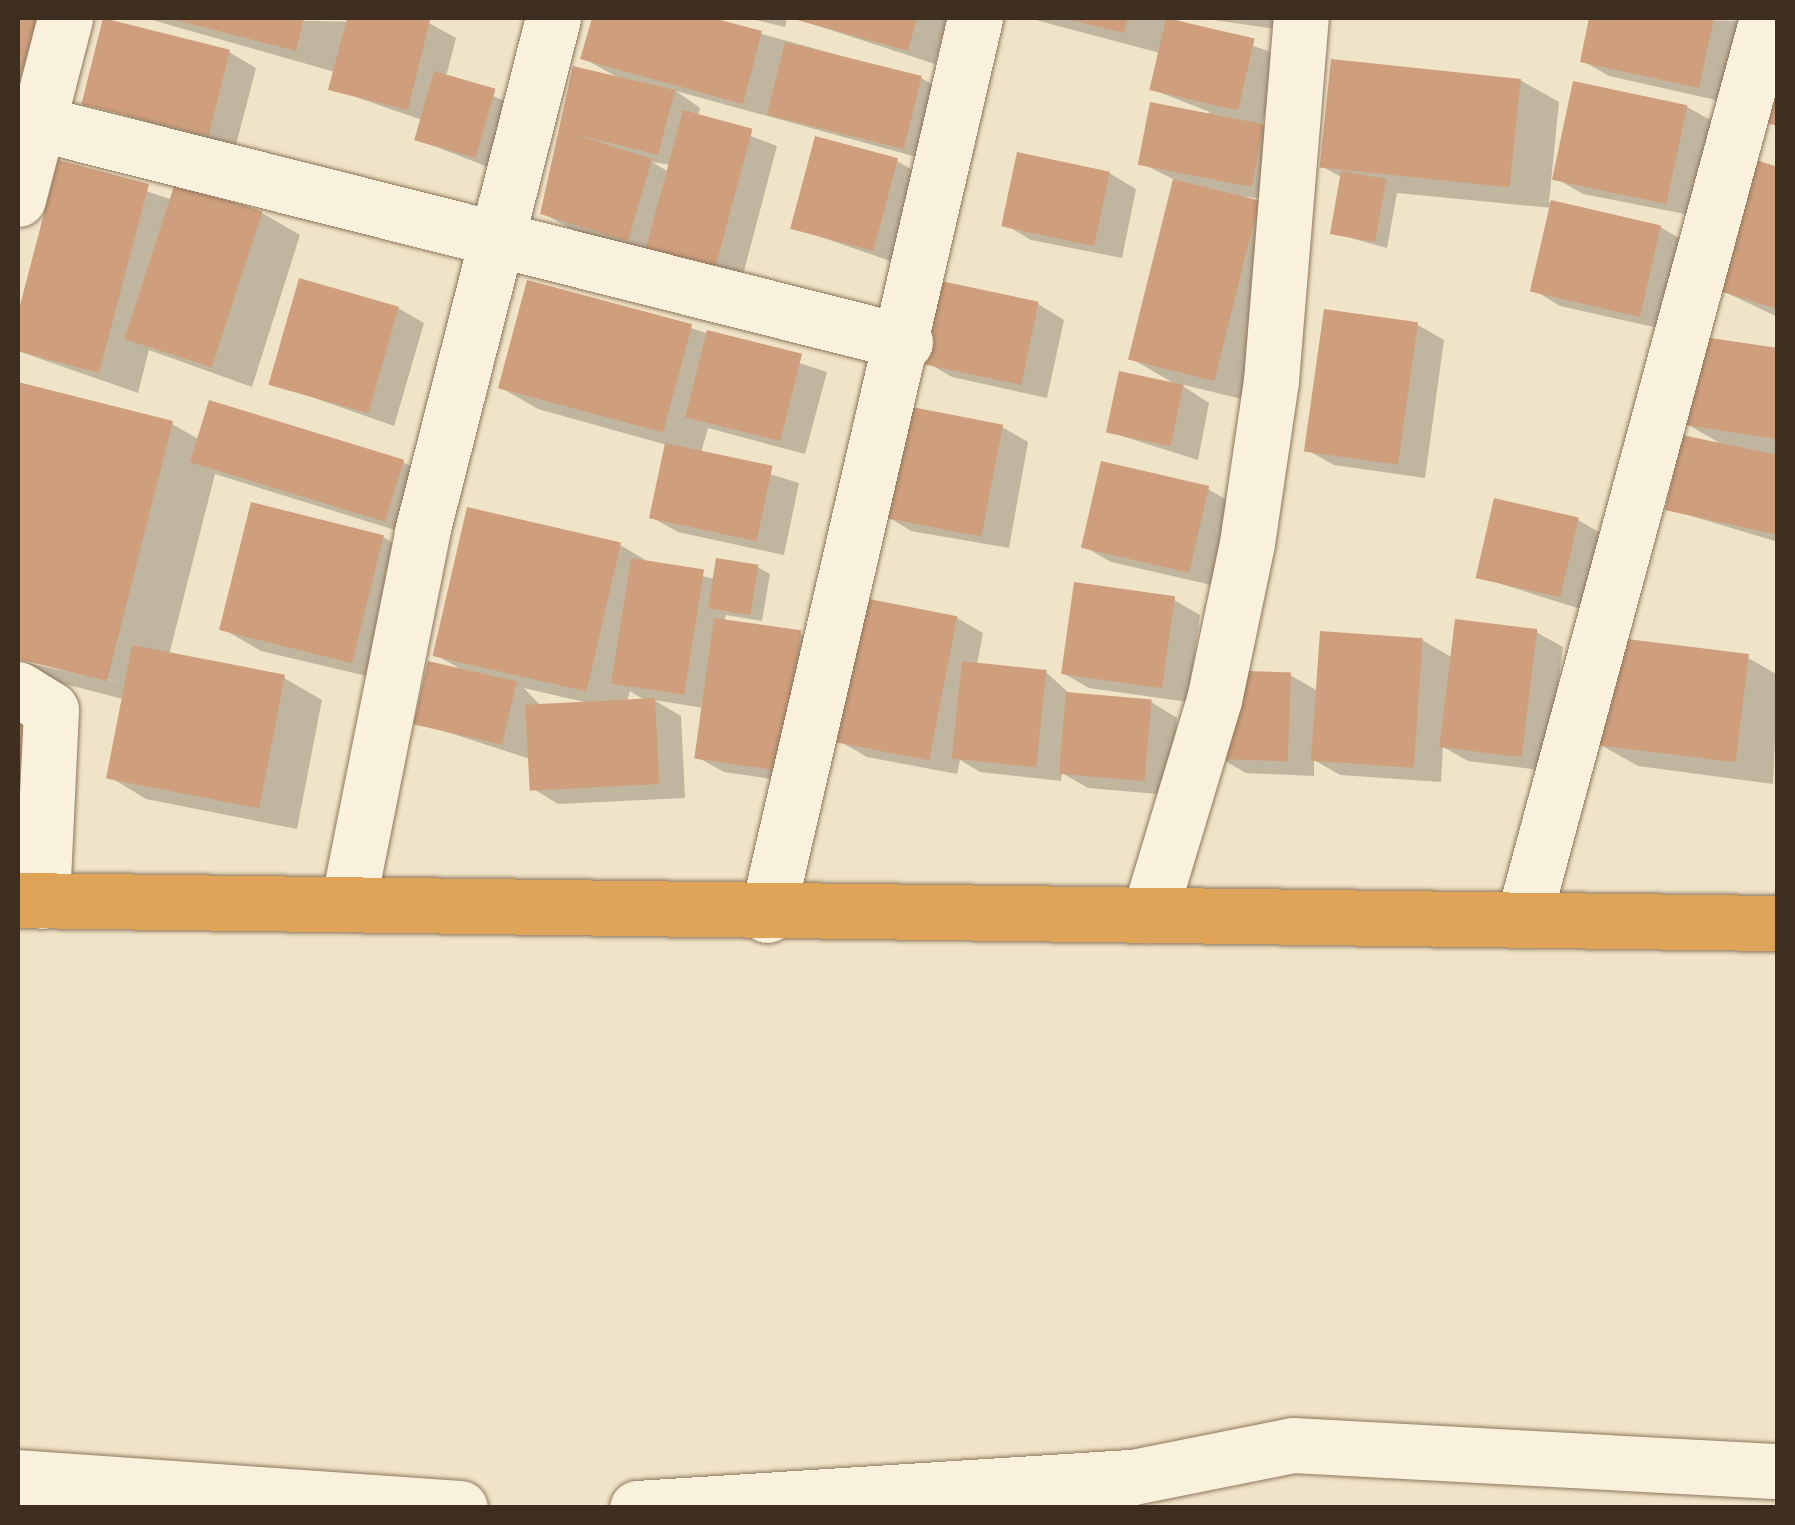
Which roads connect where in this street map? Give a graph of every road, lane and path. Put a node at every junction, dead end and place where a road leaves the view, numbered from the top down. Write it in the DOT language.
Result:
graph roads {
  1 [pos="65,18"];
  2 [pos="554,18"];
  3 [pos="974,18"];
  4 [pos="1301,18"];
  5 [pos="1768,18"];
  6 [pos="28,122"];
  7 [pos="18,199"];
  8 [pos="493,243"];
  9 [pos="905,342"];
  10 [pos="18,689"];
  11 [pos="30,900"];
  12 [pos="348,904"];
  13 [pos="767,915"];
  14 [pos="1149,915"];
  15 [pos="1522,920"];
  16 [pos="1778,923"];
  17 [pos="1778,1472"];
  18 [pos="18,1477"];
  19 [pos="460,1508"];
  20 [pos="637,1508"];
  1 -- 6 [label="street"];
  2 -- 8 [label="street"];
  3 -- 9 [label="street"];
  4 -- 14 [label="street"];
  5 -- 15 [label="street"];
  6 -- 7 [label="street"];
  6 -- 8 [label="street"];
  8 -- 9 [label="street"];
  8 -- 12 [label="street"];
  9 -- 13 [label="street"];
  10 -- 11 [label="street"];
  11 -- 12 [label="highway"];
  12 -- 13 [label="highway"];
  13 -- 14 [label="highway"];
  14 -- 15 [label="highway"];
  15 -- 16 [label="highway"];
  17 -- 20 [label="street"];
  18 -- 19 [label="street"];
}
